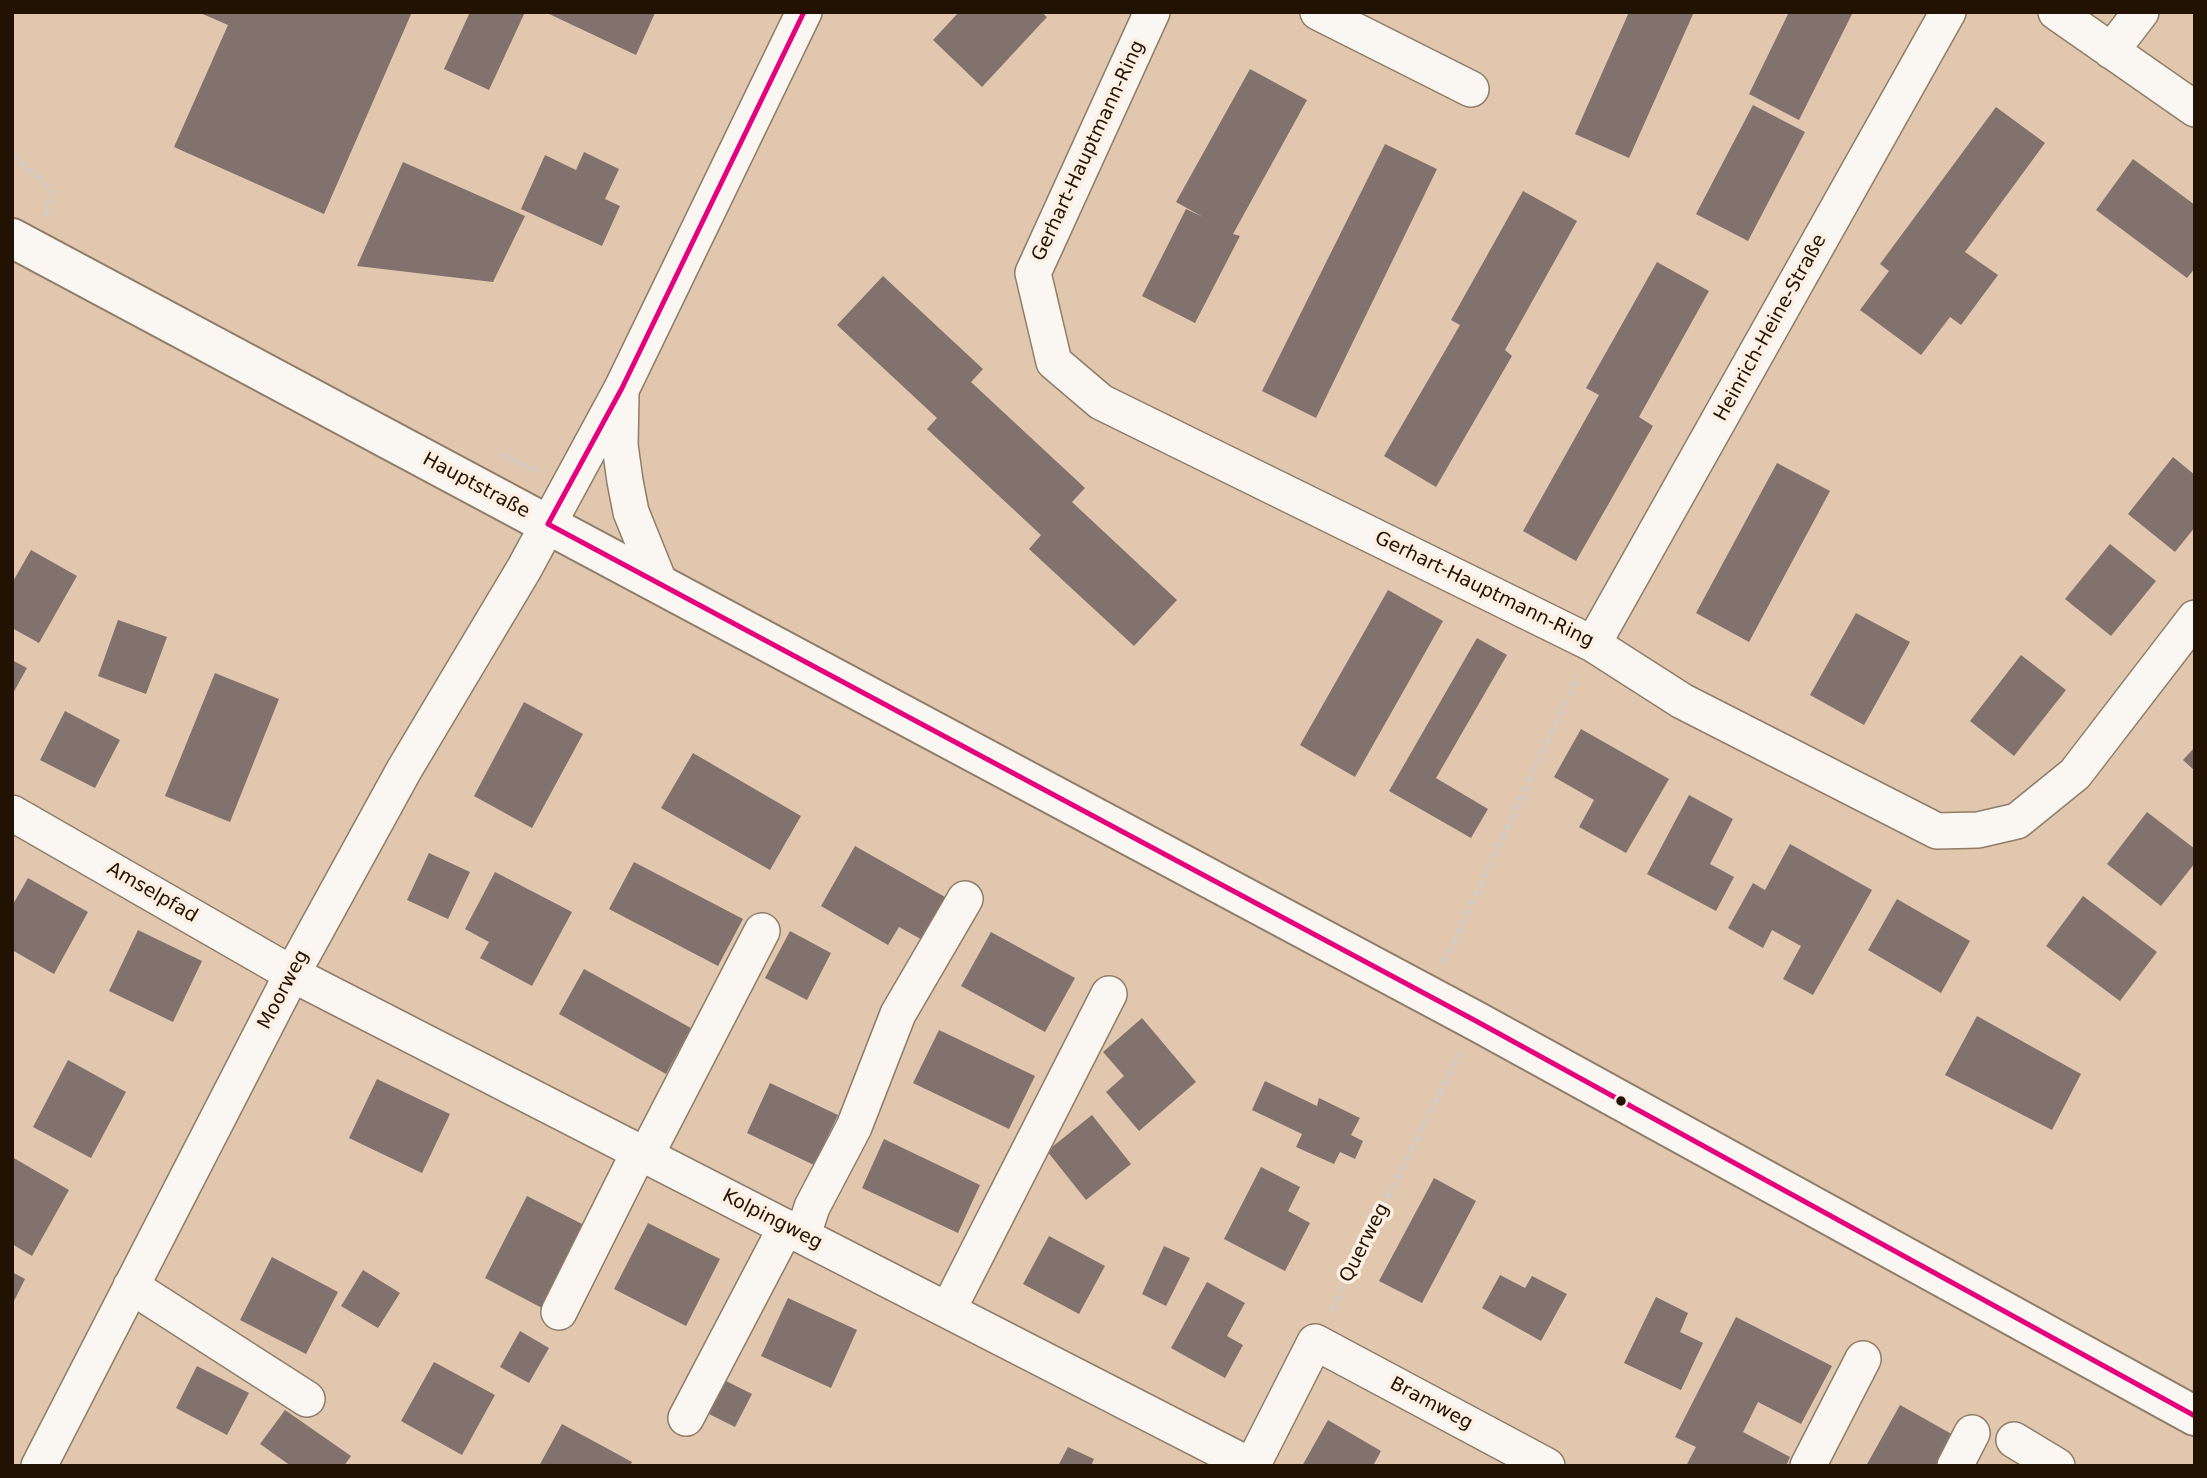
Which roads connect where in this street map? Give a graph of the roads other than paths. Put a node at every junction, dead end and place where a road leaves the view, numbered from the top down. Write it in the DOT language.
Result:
graph roads {
  1 [pos="804,12"];
  2 [pos="1152,12"];
  3 [pos="1318,12"];
  4 [pos="1948,12"];
  5 [pos="2056,12"];
  6 [pos="2141,12"];
  7 [pos="2111,51"];
  8 [pos="1471,89"];
  9 [pos="2195,109"];
  10 [pos="29,231"];
  11 [pos="621,387"];
  12 [pos="548,524"];
  13 [pos="660,584"];
  14 [pos="2195,618"];
  15 [pos="1593,644"];
  16 [pos="12,813"];
  17 [pos="965,899"];
  18 [pos="762,931"];
  19 [pos="292,974"];
  20 [pos="1108,994"];
  21 [pos="643,1153"];
  22 [pos="794,1231"];
  23 [pos="131,1286"];
  24 [pos="948,1310"];
  25 [pos="559,1312"];
  26 [pos="1863,1359"];
  27 [pos="307,1399"];
  28 [pos="2195,1416"];
  29 [pos="686,1418"];
  30 [pos="1972,1433"];
  31 [pos="2014,1440"];
  32 [pos="1531,1462"];
  33 [pos="39,1466"];
  34 [pos="1252,1466"];
  35 [pos="1808,1466"];
  36 [pos="1955,1466"];
  37 [pos="2057,1466"];
  1 -- 11 [label="street, Moorweg"];
  2 -- 15 [label="street, Gerhart-Hauptmann-Ring"];
  3 -- 8 [label="street"];
  4 -- 15 [label="street, Heinrich-Heine-Straße"];
  5 -- 7 [label="street"];
  6 -- 7 [label="street"];
  7 -- 9 [label="street"];
  10 -- 12 [label="main road, Hauptstraße"];
  11 -- 12 [label="street, Moorweg"];
  11 -- 13 [label="street"];
  12 -- 13 [label="main road, Hauptstraße"];
  12 -- 19 [label="street, Moorweg"];
  13 -- 28 [label="main road, Hauptstraße"];
  14 -- 15 [label="street, Gerhart-Hauptmann-Ring"];
  16 -- 19 [label="street, Amselpfad"];
  17 -- 22 [label="street"];
  18 -- 21 [label="street"];
  19 -- 21 [label="street, Kolpingweg"];
  19 -- 23 [label="street, Moorweg"];
  20 -- 24 [label="street"];
  21 -- 22 [label="street, Kolpingweg"];
  21 -- 25 [label="street"];
  22 -- 24 [label="street, Kolpingweg"];
  22 -- 29 [label="street"];
  23 -- 27 [label="street"];
  23 -- 33 [label="street, Moorweg"];
  24 -- 34 [label="street, Kolpingweg"];
  26 -- 35 [label="street"];
  30 -- 36 [label="street"];
  31 -- 37 [label="street"];
  32 -- 34 [label="street, Bramweg"];
}
